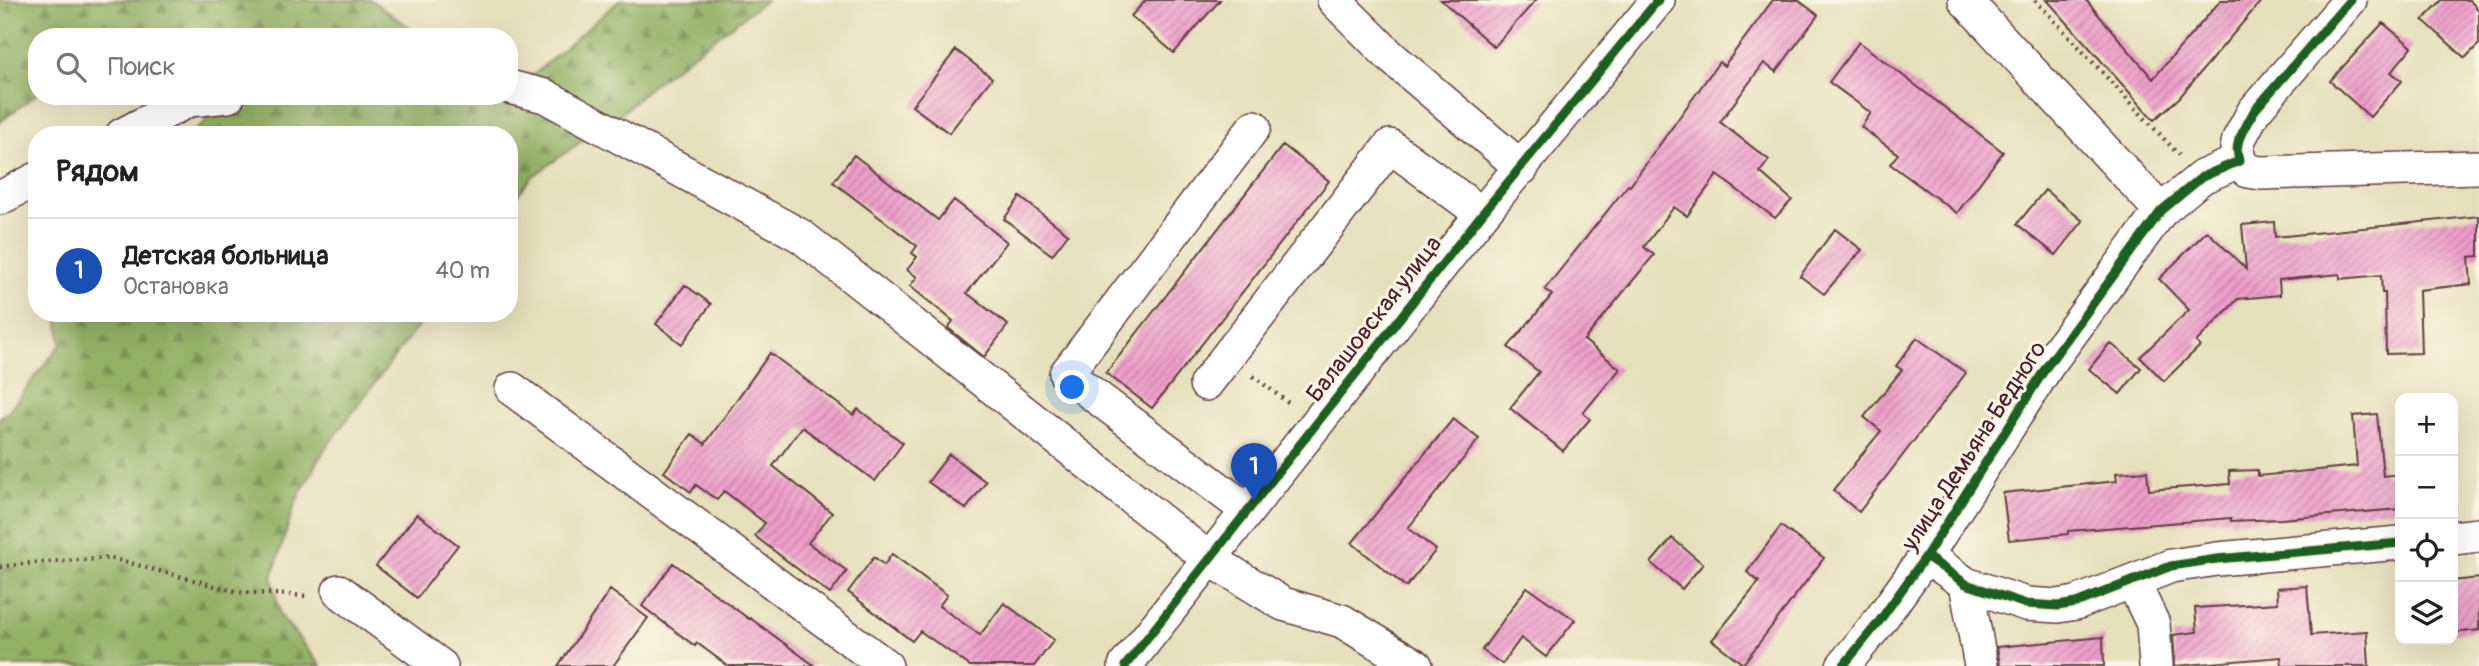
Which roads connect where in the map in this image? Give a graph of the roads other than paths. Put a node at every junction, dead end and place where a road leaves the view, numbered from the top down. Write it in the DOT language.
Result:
graph roads {
  1 [pos="1335,0"];
  2 [pos="1658,0"];
  3 [pos="1965,0"];
  4 [pos="2350,0"];
  5 [pos="518,89"];
  6 [pos="179,105"];
  7 [pos="138,126"];
  8 [pos="1254,127"];
  9 [pos="2239,161"];
  10 [pos="1522,167"];
  11 [pos="2479,167"];
  12 [pos="28,183"];
  13 [pos="0,198"];
  14 [pos="2161,211"];
  15 [pos="1482,214"];
  16 [pos="1206,384"];
  17 [pos="513,389"];
  18 [pos="1247,510"];
  19 [pos="2479,536"];
  20 [pos="2458,538"];
  21 [pos="2395,543"];
  22 [pos="1926,556"];
  23 [pos="1208,558"];
  24 [pos="2133,582"];
  25 [pos="1966,584"];
  26 [pos="339,591"];
  27 [pos="441,666"];
  28 [pos="886,666"];
  29 [pos="1125,666"];
  30 [pos="1416,666"];
  31 [pos="1843,666"];
  32 [pos="1981,666"];
  33 [pos="2156,666"];
  1 -- 10 [label="street"];
  2 -- 10 [label="street, Балашовская улица"];
  3 -- 14 [label="street"];
  4 -- 9 [label="street"];
  5 -- 23 [label="street"];
  6 -- 7 [label="street"];
  8 -- 18 [label="street"];
  9 -- 11 [label="street"];
  9 -- 14 [label="street, улица Демьяна Бедного"];
  10 -- 15 [label="street, Балашовская улица"];
  12 -- 13 [label="street"];
  14 -- 22 [label="street, улица Демьяна Бедного"];
  15 -- 16 [label="street"];
  15 -- 18 [label="street, Балашовская улица"];
  17 -- 28 [label="street"];
  18 -- 23 [label="street, Балашовская улица"];
  19 -- 20 [label="street"];
  21 -- 24 [label="street"];
  22 -- 25 [label="street"];
  22 -- 31 [label="street, улица Демьяна Бедного"];
  23 -- 29 [label="street, Балашовская улица"];
  23 -- 30 [label="street"];
  24 -- 25 [label="street"];
  24 -- 33 [label="street"];
  25 -- 32 [label="street"];
  26 -- 27 [label="street"];
}
